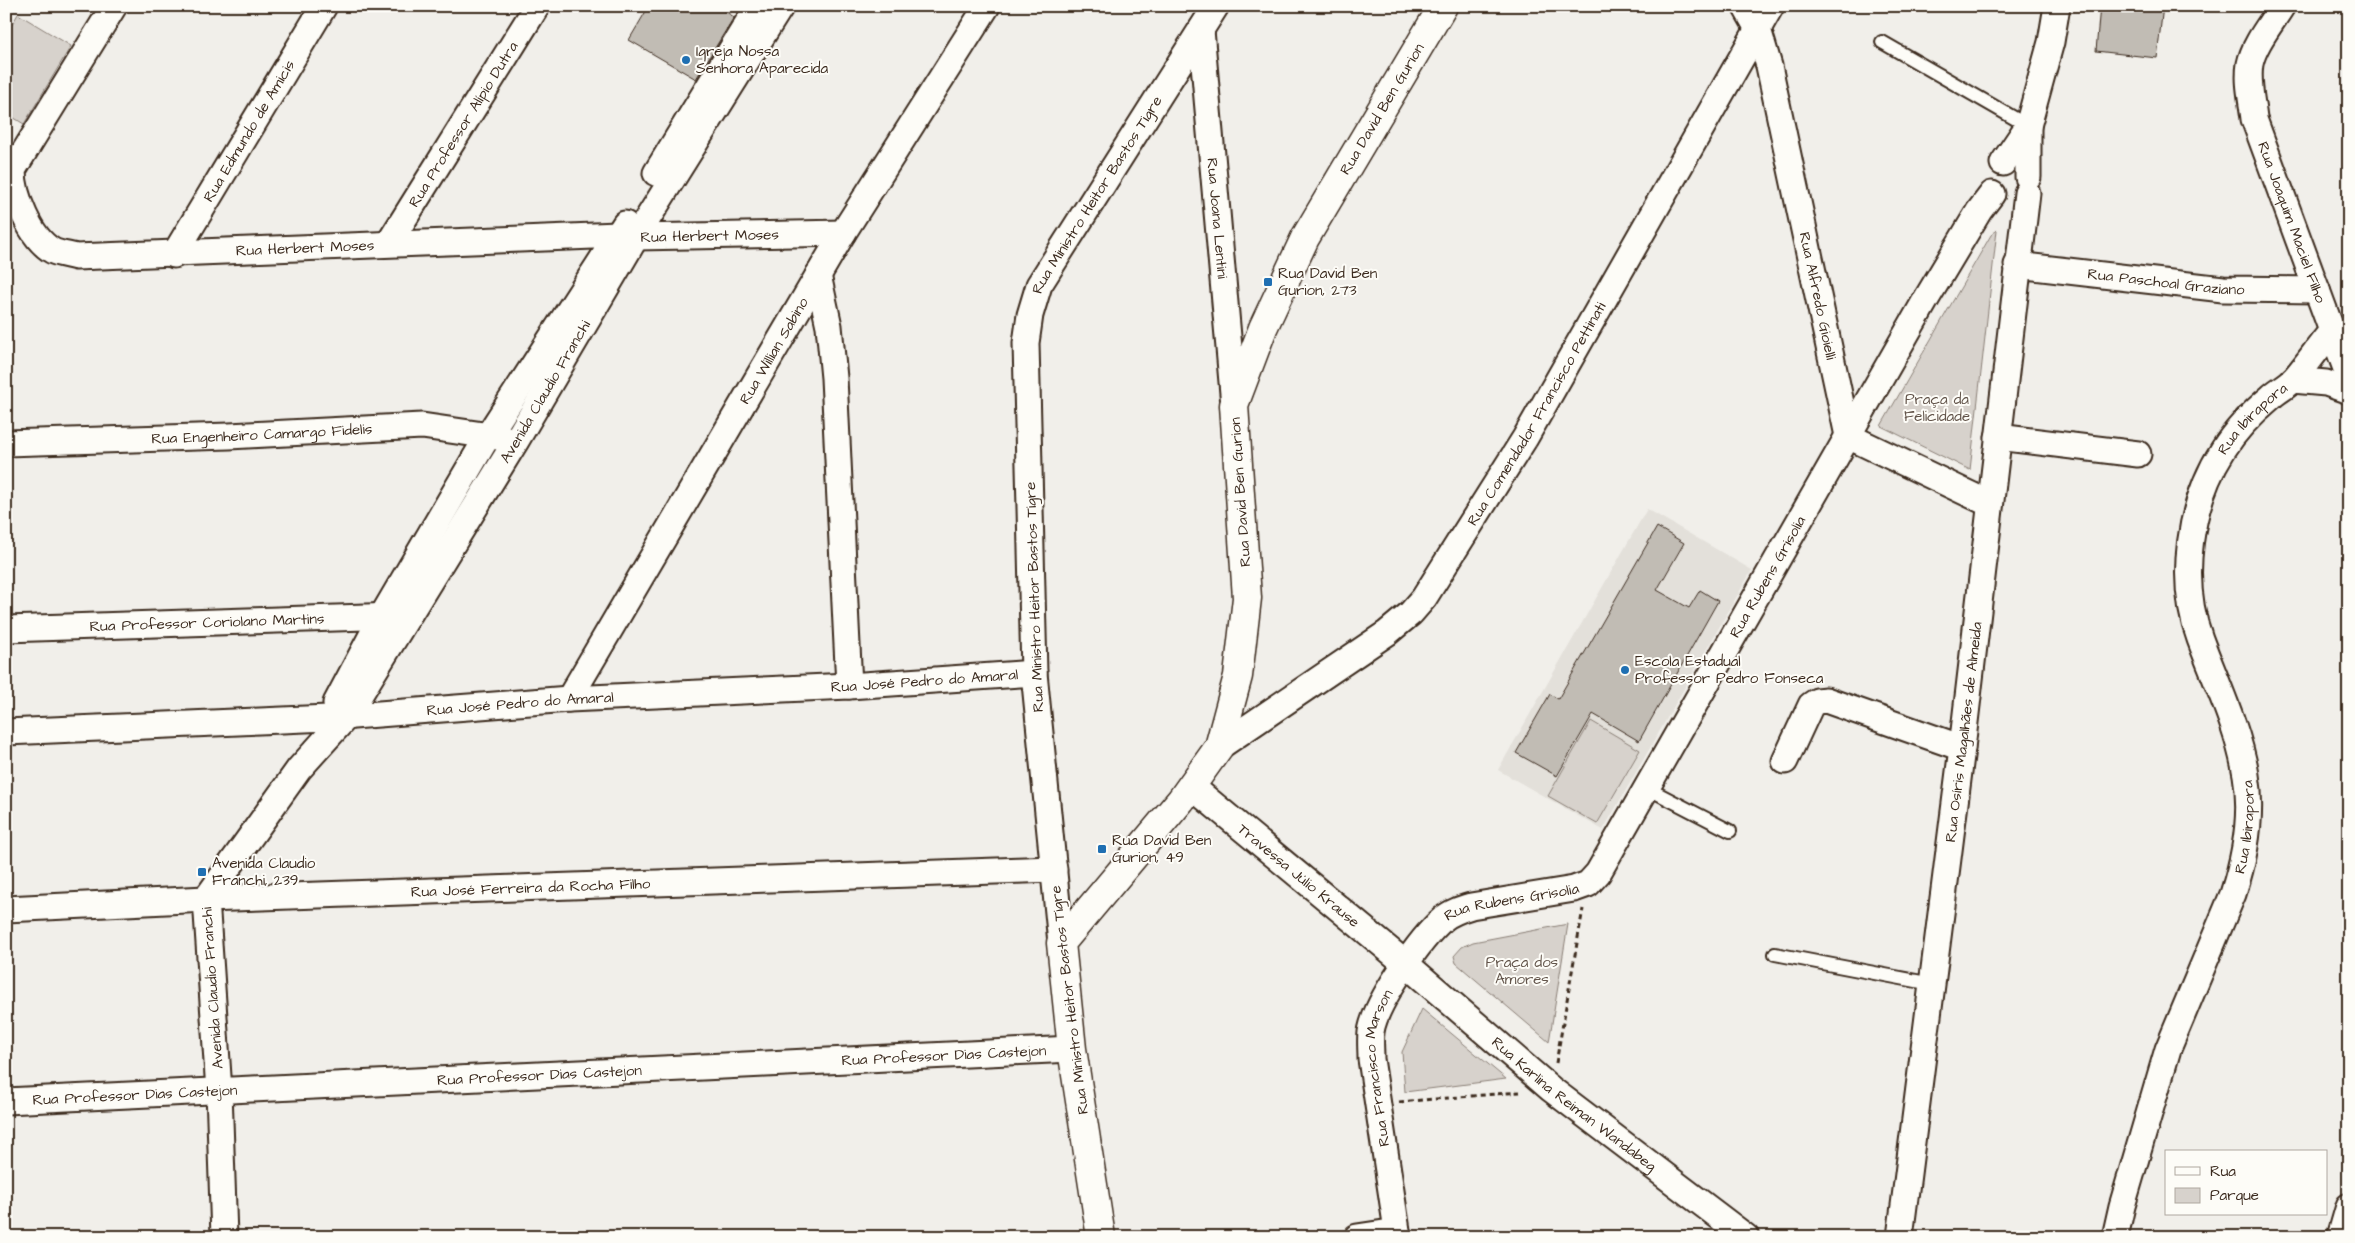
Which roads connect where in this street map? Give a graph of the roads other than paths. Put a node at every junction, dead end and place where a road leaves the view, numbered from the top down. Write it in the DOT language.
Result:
graph roads {
  1 [pos="114,6"];
  2 [pos="324,6"];
  3 [pos="537,6"];
  4 [pos="758,6"];
  5 [pos="781,6"];
  6 [pos="987,6"];
  7 [pos="1216,6"];
  8 [pos="1443,6"];
  9 [pos="1745,6"];
  10 [pos="1771,6"];
  11 [pos="2057,6"];
  12 [pos="2282,6"];
  13 [pos="1758,29"];
  14 [pos="1201,30"];
  15 [pos="1882,42"];
  16 [pos="2028,126"];
  17 [pos="2003,163"];
  18 [pos="2016,199"];
  19 [pos="843,233"];
  20 [pos="627,236"];
  21 [pos="389,244"];
  22 [pos="174,254"];
  23 [pos="2017,265"];
  24 [pos="818,275"];
  25 [pos="2317,290"];
  26 [pos="2332,331"];
  27 [pos="2349,377"];
  28 [pos="2294,380"];
  29 [pos="2349,391"];
  30 [pos="1234,405"];
  31 [pos="488,434"];
  32 [pos="1848,436"];
  33 [pos="1998,437"];
  34 [pos="516,441"];
  35 [pos="6,443"];
  36 [pos="2138,454"];
  37 [pos="1990,504"];
  38 [pos="407,615"];
  39 [pos="382,618"];
  40 [pos="6,629"];
  41 [pos="1034,673"];
  42 [pos="849,686"];
  43 [pos="568,699"];
  44 [pos="337,718"];
  45 [pos="6,732"];
  46 [pos="1219,747"];
  47 [pos="1962,748"];
  48 [pos="1785,762"];
  49 [pos="1191,786"];
  50 [pos="1647,788"];
  51 [pos="1730,831"];
  52 [pos="1054,869"];
  53 [pos="206,899"];
  54 [pos="6,909"];
  55 [pos="1061,942"];
  56 [pos="1775,954"];
  57 [pos="1406,964"];
  58 [pos="1932,984"];
  59 [pos="1072,1050"];
  60 [pos="219,1091"];
  61 [pos="6,1100"];
  62 [pos="2349,1206"];
  63 [pos="1398,1234"];
  64 [pos="224,1237"];
  65 [pos="1101,1237"];
  66 [pos="1357,1237"];
  67 [pos="1746,1237"];
  68 [pos="1900,1237"];
  69 [pos="2115,1237"];
  70 [pos="2340,1237"];
  1 -- 22 [label="street, Rua Herbert Moses"];
  2 -- 22 [label="street, Rua Edmundo de Amicis"];
  3 -- 21 [label="street, Rua Professor Alípio Dutra"];
  4 -- 20 [label="street, Avenida Claudio Franchi"];
  5 -- 20 [label="street, Avenida Claudio Franchi"];
  6 -- 19 [label="street, Rua Willian Sabino"];
  7 -- 14 [label="street, Rua Ministro Heitor Bastos Tigre"];
  8 -- 30 [label="street, Rua David Ben Gurion"];
  9 -- 13 [label="street, Rua Alfredo Gioielli"];
  10 -- 13 [label="street, Rua Comendador Francisco Pettinati"];
  11 -- 16 [label="street, Rua Osíris Magalhães de Almeida"];
  12 -- 25 [label="street, Rua Joaquim Maciel Filho"];
  13 -- 32 [label="street, Rua Alfredo Gioielli"];
  13 -- 46 [label="street, Rua Comendador Francisco Pettinati"];
  14 -- 30 [label="street, Rua Joana Lentini"];
  14 -- 41 [label="street, Rua Ministro Heitor Bastos Tigre"];
  15 -- 16 [label="lane"];
  16 -- 17 [label="street, Rua Osíris Magalhães de Almeida"];
  16 -- 18 [label="street, Rua Osíris Magalhães de Almeida"];
  17 -- 18 [label="street"];
  17 -- 18 [label="street, Rua Osíris Magalhães de Almeida"];
  18 -- 23 [label="street, Rua Osíris Magalhães de Almeida"];
  18 -- 32 [label="street, Rua Rubens Grisolia"];
  19 -- 20 [label="street, Rua Herbert Moses"];
  19 -- 24 [label="street, Rua Willian Sabino"];
  20 -- 21 [label="street, Rua Herbert Moses"];
  20 -- 31 [label="street, Avenida Claudio Franchi"];
  20 -- 34 [label="street, Avenida Claudio Franchi"];
  21 -- 22 [label="street, Rua Herbert Moses"];
  23 -- 25 [label="street, Rua Paschoal Graziano"];
  23 -- 33 [label="street, Rua Osíris Magalhães de Almeida"];
  24 -- 42 [label="street"];
  24 -- 43 [label="street, Rua Willian Sabino"];
  25 -- 26 [label="street, Rua Joaquim Maciel Filho"];
  26 -- 27 [label="street, Rua Joaquim Maciel Filho"];
  26 -- 28 [label="street, Rua Ibirapora"];
  28 -- 29 [label="street, Rua Ibirapora"];
  28 -- 69 [label="street, Rua Ibirapora"];
  30 -- 46 [label="street, Rua David Ben Gurion"];
  31 -- 34 [label="street, Rua Engenheiro Camargo Fidelis"];
  31 -- 35 [label="street, Rua Engenheiro Camargo Fidelis"];
  31 -- 39 [label="street, Avenida Claudio Franchi"];
  32 -- 37 [label="street"];
  32 -- 50 [label="street, Rua Rubens Grisolia"];
  33 -- 36 [label="street"];
  33 -- 37 [label="street, Rua Osíris Magalhães de Almeida"];
  34 -- 38 [label="street, Avenida Claudio Franchi"];
  37 -- 47 [label="street, Rua Osíris Magalhães de Almeida"];
  38 -- 39 [label="street, Rua Professor Coriolano Martins"];
  38 -- 44 [label="street, Avenida Claudio Franchi"];
  39 -- 40 [label="street, Rua Professor Coriolano Martins"];
  39 -- 44 [label="street, Avenida Claudio Franchi"];
  41 -- 42 [label="street, Rua José Pedro do Amaral"];
  41 -- 52 [label="street, Rua Ministro Heitor Bastos Tigre"];
  42 -- 43 [label="street, Rua José Pedro do Amaral"];
  43 -- 44 [label="street, Rua José Pedro do Amaral"];
  44 -- 45 [label="street, Rua José Pedro do Amaral"];
  44 -- 53 [label="street, Avenida Claudio Franchi"];
  46 -- 49 [label="street, Rua David Ben Gurion"];
  47 -- 48 [label="street"];
  47 -- 58 [label="street, Rua Osíris Magalhães de Almeida"];
  49 -- 55 [label="street, Rua David Ben Gurion"];
  49 -- 57 [label="street, Travessa Júlio Krause"];
  50 -- 51 [label="lane"];
  50 -- 57 [label="street, Rua Rubens Grisolia"];
  52 -- 53 [label="street, Rua José Ferreira da Rocha Filho"];
  52 -- 55 [label="street, Rua Ministro Heitor Bastos Tigre"];
  53 -- 54 [label="street, Rua José Ferreira da Rocha Filho"];
  53 -- 60 [label="street, Avenida Claudio Franchi"];
  55 -- 59 [label="street, Rua Ministro Heitor Bastos Tigre"];
  56 -- 58 [label="lane"];
  57 -- 63 [label="street, Rua Francisco Marson"];
  57 -- 67 [label="street, Rua Karlina Reiman Wandabeg"];
  58 -- 68 [label="street, Rua Osíris Magalhães de Almeida"];
  59 -- 60 [label="street, Rua Professor Dias Castejon"];
  59 -- 65 [label="street, Rua Ministro Heitor Bastos Tigre"];
  60 -- 61 [label="street, Rua Professor Dias Castejon"];
  60 -- 64 [label="street, Avenida Claudio Franchi"];
  62 -- 70 [label="street"];
  63 -- 66 [label="street"];
}
